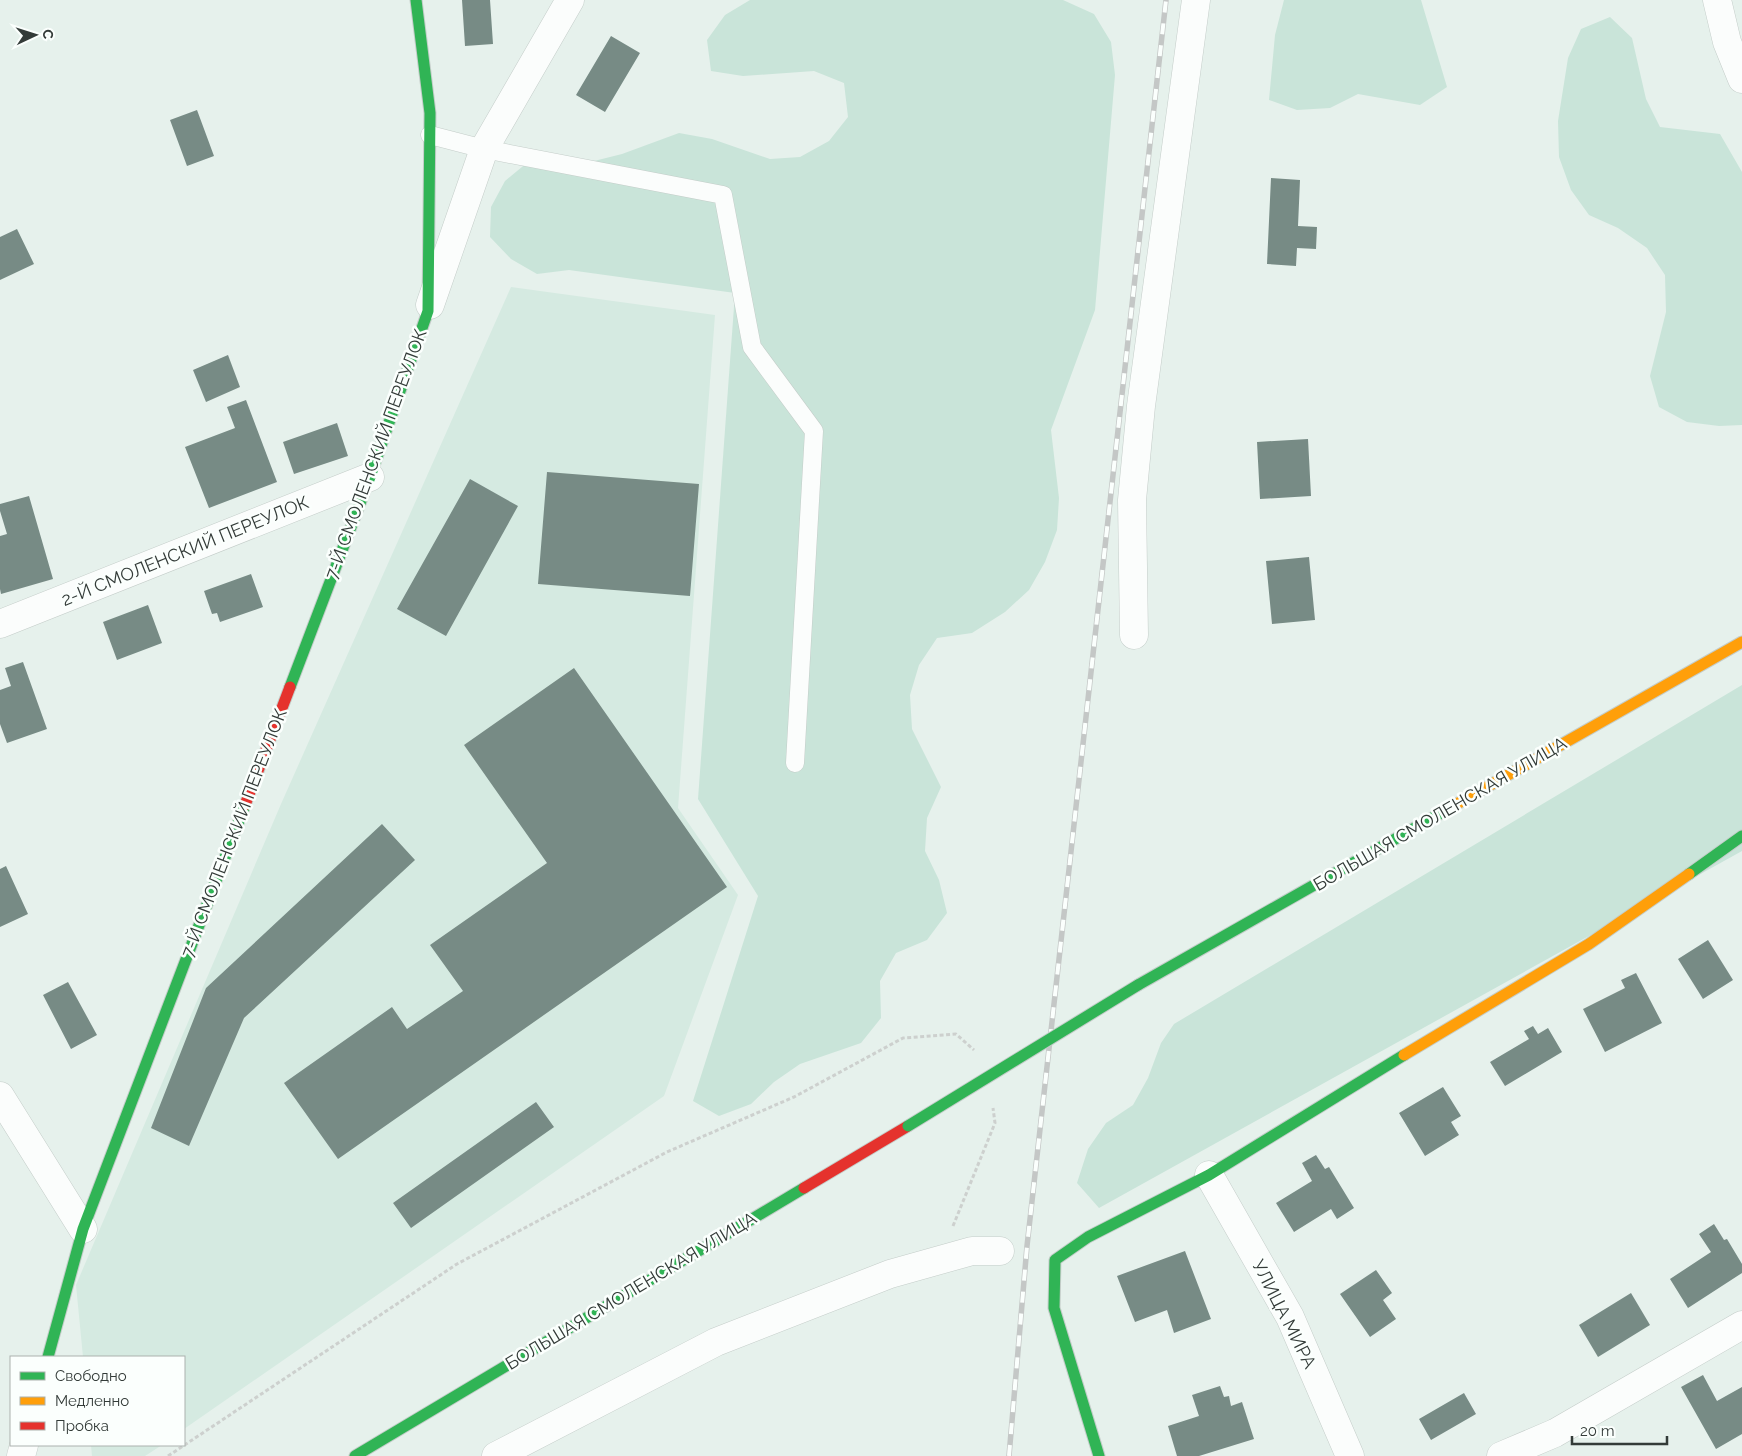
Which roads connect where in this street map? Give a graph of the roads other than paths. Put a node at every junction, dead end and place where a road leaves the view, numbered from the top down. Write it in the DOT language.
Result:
graph roads {
  1 [pos="416,0"];
  2 [pos="570,0"];
  3 [pos="1196,0"];
  4 [pos="1717,0"];
  5 [pos="1742,79"];
  6 [pos="430,135"];
  7 [pos="484,148"];
  8 [pos="428,311"];
  9 [pos="370,477"];
  10 [pos="0,624"];
  11 [pos="1134,635"];
  12 [pos="1742,642"];
  13 [pos="795,763"];
  14 [pos="1742,836"];
  15 [pos="0,1096"];
  16 [pos="1209,1175"];
  17 [pos="83,1229"];
  18 [pos="1000,1251"];
  19 [pos="1742,1325"];
  20 [pos="48,1356"];
  21 [pos="355,1456"];
  22 [pos="496,1456"];
  23 [pos="1099,1456"];
  24 [pos="1350,1456"];
  25 [pos="1501,1456"];
  1 -- 6 [label="street, 7-Й СМОЛЕНСКИЙ ПЕРЕУЛОК"];
  2 -- 7 [label="street, 7-Й СМОЛЕНСКИЙ ПЕРЕУЛОК"];
  3 -- 11 [label="street"];
  4 -- 5 [label="street"];
  6 -- 7 [label="lane"];
  6 -- 8 [label="street, 7-Й СМОЛЕНСКИЙ ПЕРЕУЛОК"];
  7 -- 8 [label="street, 7-Й СМОЛЕНСКИЙ ПЕРЕУЛОК"];
  7 -- 13 [label="lane"];
  8 -- 9 [label="street, 7-Й СМОЛЕНСКИЙ ПЕРЕУЛОК"];
  9 -- 10 [label="street, 2-Й СМОЛЕНСКИЙ ПЕРЕУЛОК"];
  9 -- 17 [label="street, 7-Й СМОЛЕНСКИЙ ПЕРЕУЛОК"];
  12 -- 21 [label="street, БОЛЬШАЯ СМОЛЕНСКАЯ УЛИЦА, bridge"];
  14 -- 16 [label="street"];
  15 -- 17 [label="street"];
  16 -- 23 [label="street"];
  16 -- 24 [label="street, УЛИЦА МИРА"];
  17 -- 20 [label="street, 7-Й СМОЛЕНСКИЙ ПЕРЕУЛОК"];
  18 -- 22 [label="street"];
  19 -- 25 [label="street"];
}
